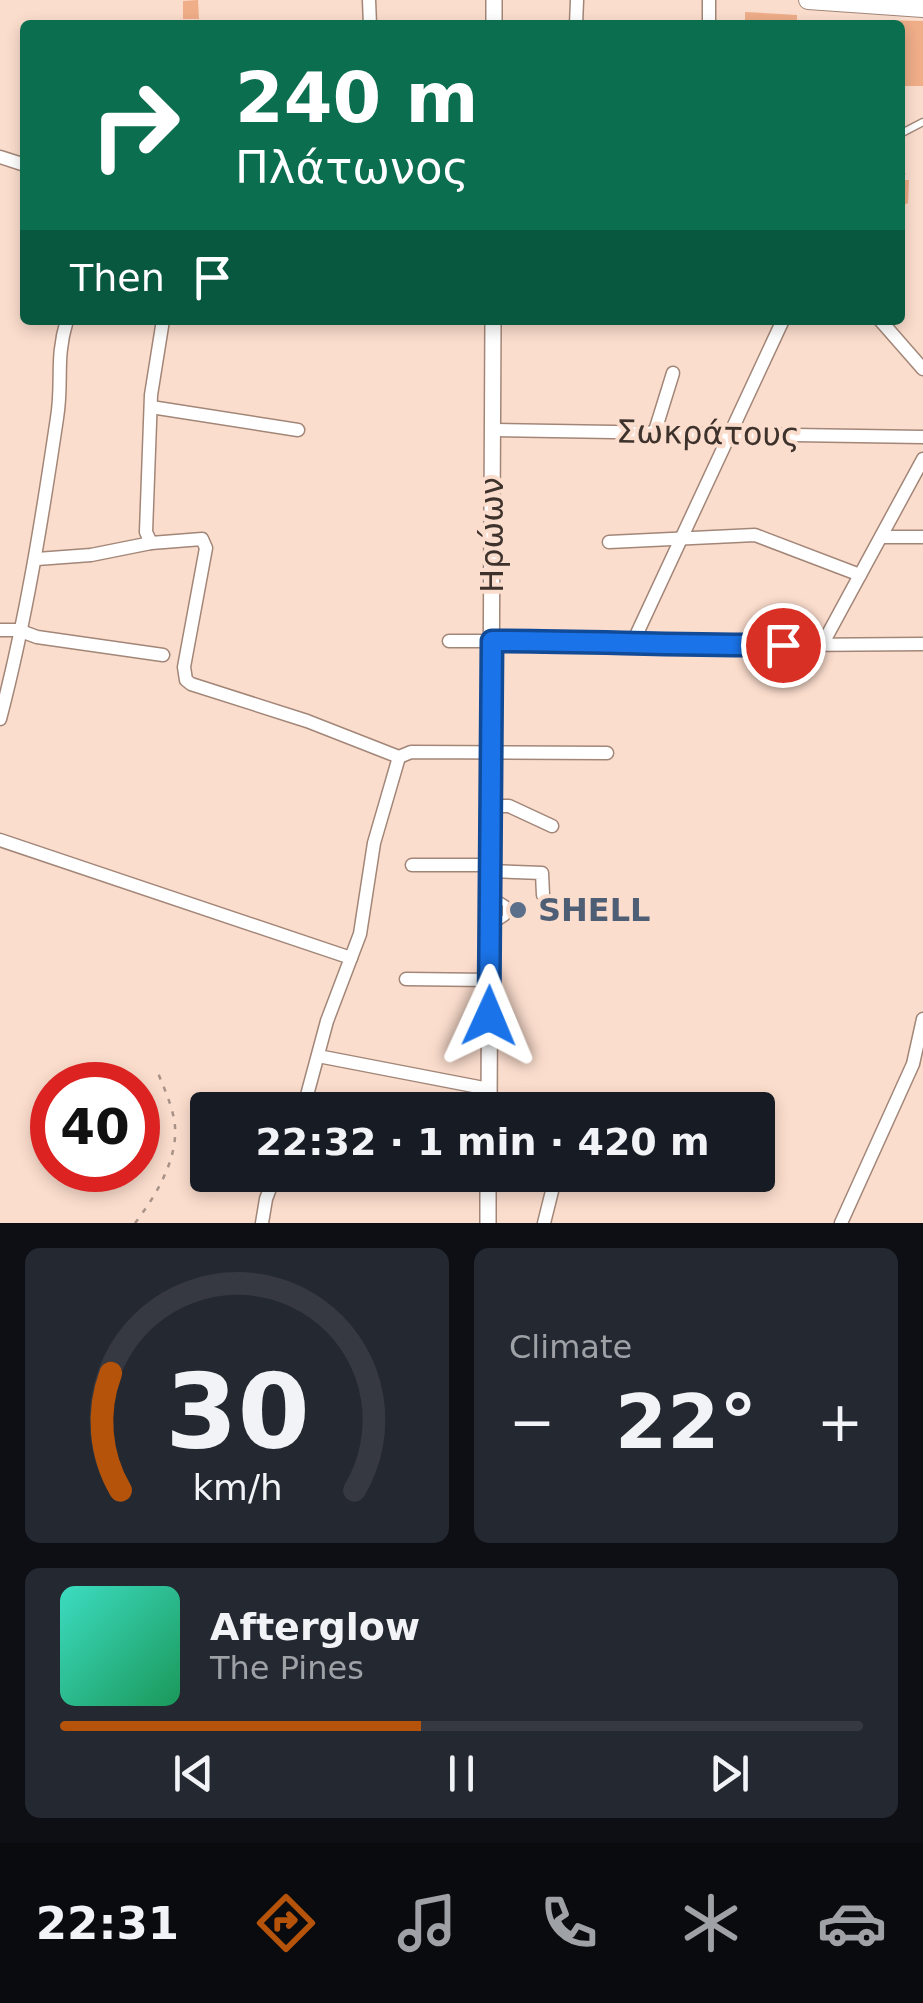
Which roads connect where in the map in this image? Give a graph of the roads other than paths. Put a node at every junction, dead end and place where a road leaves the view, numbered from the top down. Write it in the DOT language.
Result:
graph roads {
  1 [pos="808,0"];
  2 [pos="923,8"];
  3 [pos="66,325"];
  4 [pos="163,325"];
  5 [pos="493,325"];
  6 [pos="781,325"];
  7 [pos="884,325"];
  8 [pos="923,369"];
  9 [pos="673,374"];
  10 [pos="152,407"];
  11 [pos="298,430"];
  12 [pos="493,430"];
  13 [pos="655,431"];
  14 [pos="730,433"];
  15 [pos="923,437"];
  16 [pos="923,459"];
  17 [pos="682,536"];
  18 [pos="880,537"];
  19 [pos="923,537"];
  20 [pos="610,542"];
  21 [pos="150,543"];
  22 [pos="37,559"];
  23 [pos="860,575"];
  24 [pos="0,630"];
  25 [pos="18,630"];
  26 [pos="449,641"];
  27 [pos="492,641"];
  28 [pos="633,642"];
  29 [pos="923,644"];
  30 [pos="822,645"];
  31 [pos="163,655"];
  32 [pos="0,720"];
  33 [pos="490,751"];
  34 [pos="607,753"];
  35 [pos="398,757"];
  36 [pos="490,806"];
  37 [pos="552,826"];
  38 [pos="0,840"];
  39 [pos="412,865"];
  40 [pos="490,868"];
  41 [pos="543,895"];
  42 [pos="351,958"];
  43 [pos="406,979"];
  44 [pos="490,980"];
  45 [pos="923,1019"];
  46 [pos="318,1056"];
  47 [pos="488,1089"];
  48 [pos="308,1092"];
  49 [pos="269,1192"];
  50 [pos="488,1192"];
  51 [pos="552,1192"];
  52 [pos="262,1223"];
  53 [pos="488,1223"];
  54 [pos="544,1223"];
  55 [pos="841,1223"];
  1 -- 2 [label="main road"];
  3 -- 22 [label="street"];
  4 -- 10 [label="street"];
  5 -- 12 [label="street, Ηρώων"];
  6 -- 14 [label="street"];
  7 -- 8 [label="street"];
  9 -- 13 [label="street"];
  10 -- 11 [label="street"];
  10 -- 21 [label="street"];
  12 -- 13 [label="street, Σωκράτους"];
  12 -- 27 [label="street, Ηρώων"];
  13 -- 14 [label="street, Σωκράτους"];
  14 -- 15 [label="street, Σωκράτους"];
  14 -- 17 [label="street"];
  16 -- 18 [label="street"];
  17 -- 20 [label="street"];
  17 -- 23 [label="street"];
  17 -- 28 [label="street"];
  18 -- 19 [label="street"];
  18 -- 23 [label="street"];
  21 -- 22 [label="street"];
  21 -- 35 [label="street"];
  22 -- 25 [label="street"];
  23 -- 30 [label="street"];
  24 -- 25 [label="street"];
  25 -- 31 [label="street"];
  25 -- 32 [label="street"];
  26 -- 27 [label="street"];
  27 -- 28 [label="street"];
  27 -- 33 [label="street, Ηρώων"];
  28 -- 30 [label="street"];
  29 -- 30 [label="street"];
  33 -- 34 [label="street"];
  33 -- 35 [label="street"];
  33 -- 36 [label="street, Ηρώων"];
  35 -- 42 [label="street"];
  36 -- 37 [label="street"];
  36 -- 40 [label="street, Ηρώων"];
  38 -- 42 [label="street"];
  39 -- 40 [label="street"];
  40 -- 41 [label="street"];
  40 -- 44 [label="street, Ηρώων"];
  42 -- 46 [label="street"];
  43 -- 44 [label="street"];
  44 -- 47 [label="street, Ηρώων"];
  45 -- 55 [label="street"];
  46 -- 47 [label="street"];
  46 -- 48 [label="street"];
  49 -- 52 [label="street"];
  50 -- 53 [label="street"];
  51 -- 54 [label="street"];
}
